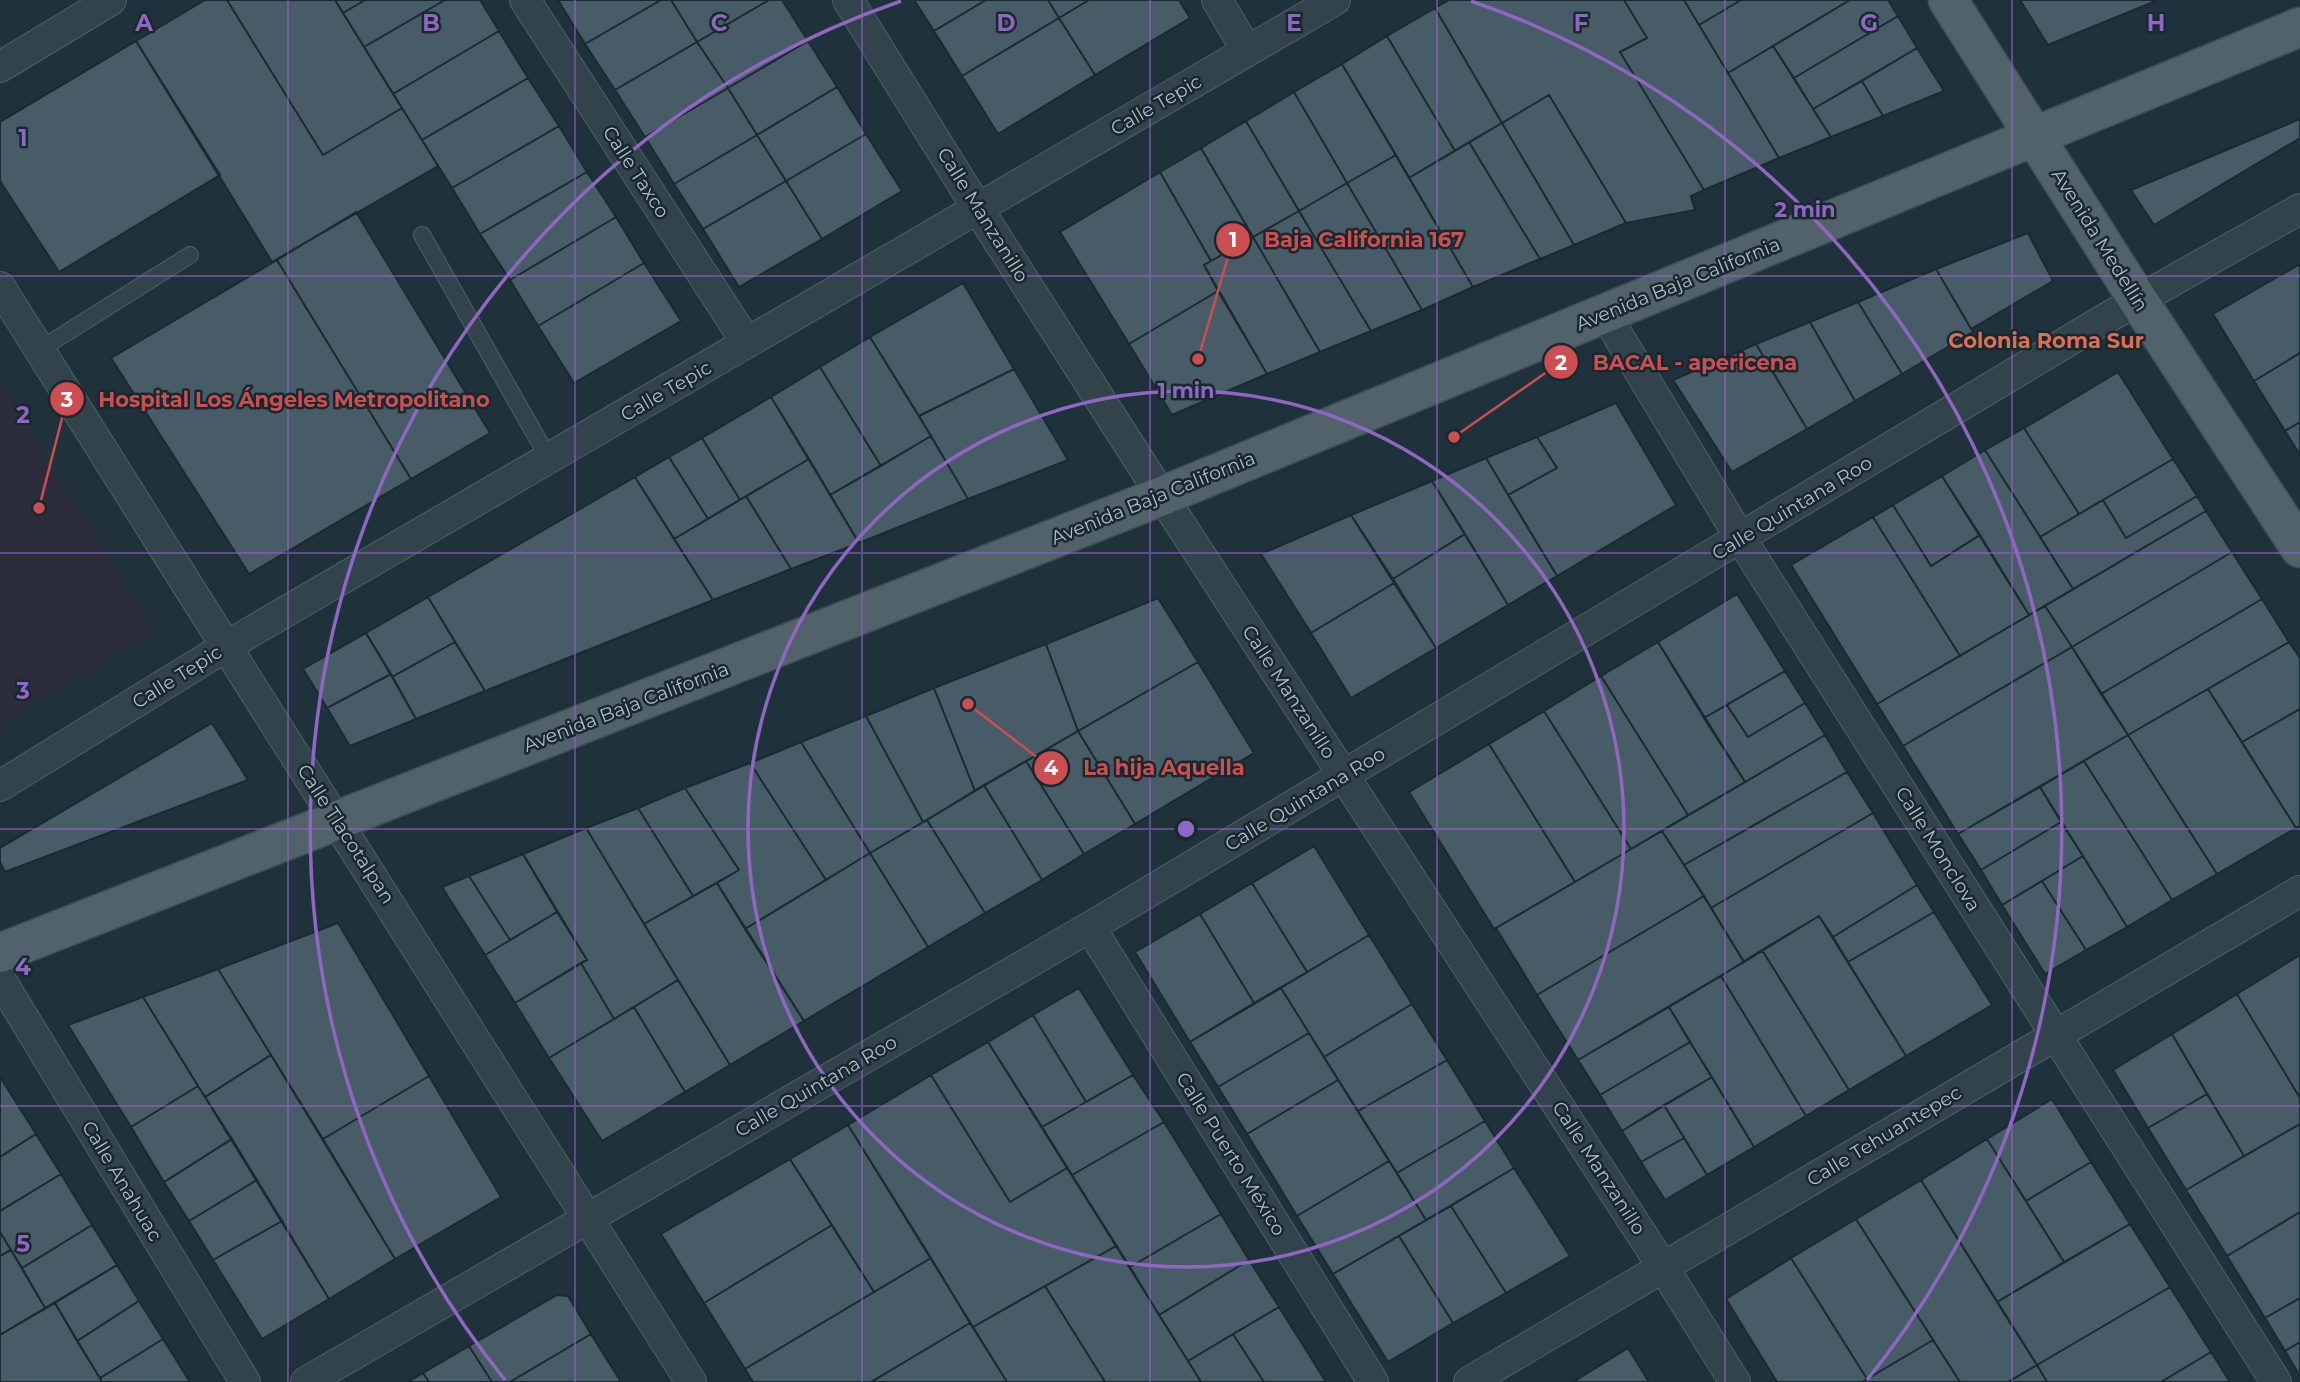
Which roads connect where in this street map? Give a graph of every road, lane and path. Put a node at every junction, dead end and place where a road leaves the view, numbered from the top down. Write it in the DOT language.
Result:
graph roads {
  1 [pos="111,0"];
  2 [pos="525,0"];
  3 [pos="848,0"];
  4 [pos="1217,0"];
  5 [pos="1335,0"];
  6 [pos="1948,0"];
  7 [pos="2300,27"];
  8 [pos="1247,51"];
  9 [pos="0,67"];
  10 [pos="2034,137"];
  11 [pos="978,209"];
  12 [pos="2300,209"];
  13 [pos="422,235"];
  14 [pos="190,255"];
  15 [pos="0,287"];
  16 [pos="2138,300"];
  17 [pos="1605,314"];
  18 [pos="747,343"];
  19 [pos="39,350"];
  20 [pos="549,459"];
  21 [pos="1163,496"];
  22 [pos="1741,539"];
  23 [pos="2300,548"];
  24 [pos="225,647"];
  25 [pos="1344,776"];
  26 [pos="0,786"];
  27 [pos="338,820"];
  28 [pos="2300,891"];
  29 [pos="1090,927"];
  30 [pos="0,953"];
  31 [pos="0,979"];
  32 [pos="2056,1035"];
  33 [pos="588,1218"];
  34 [pos="1663,1267"];
  35 [pos="245,1382"];
  36 [pos="306,1382"];
  37 [pos="691,1382"];
  38 [pos="1373,1382"];
  39 [pos="1469,1382"];
  40 [pos="1735,1382"];
  41 [pos="2276,1382"];
  1 -- 9 [label="street"];
  2 -- 18 [label="street, Calle Taxco"];
  3 -- 11 [label="street, Calle Manzanillo"];
  4 -- 8 [label="street"];
  5 -- 8 [label="street, Calle Tepic"];
  6 -- 10 [label="main road, Avenida Medellín"];
  7 -- 10 [label="main road, Avenida Baja California"];
  8 -- 11 [label="street, Calle Tepic"];
  10 -- 16 [label="main road, Avenida Medellín"];
  10 -- 17 [label="main road, Avenida Baja California"];
  11 -- 18 [label="street, Calle Tepic"];
  11 -- 21 [label="street, Calle Manzanillo"];
  12 -- 16 [label="street, Calle Quintana Roo"];
  13 -- 20 [label="lane"];
  14 -- 19 [label="lane"];
  15 -- 19 [label="street, Calle Tlacotalpan"];
  16 -- 22 [label="street, Calle Quintana Roo"];
  16 -- 23 [label="main road, Avenida Medellín"];
  17 -- 21 [label="main road, Avenida Baja California"];
  17 -- 22 [label="street, Calle Monclova"];
  18 -- 20 [label="street, Calle Tepic"];
  19 -- 24 [label="street, Calle Tlacotalpan"];
  20 -- 24 [label="street, Calle Tepic"];
  21 -- 25 [label="street, Calle Manzanillo"];
  21 -- 27 [label="main road, Avenida Baja California"];
  22 -- 25 [label="street, Calle Quintana Roo"];
  22 -- 32 [label="street, Calle Monclova"];
  24 -- 26 [label="street, Calle Tepic"];
  24 -- 27 [label="street, Calle Tlacotalpan"];
  25 -- 29 [label="street, Calle Quintana Roo"];
  25 -- 34 [label="street, Calle Manzanillo"];
  27 -- 30 [label="main road, Avenida Baja California"];
  27 -- 33 [label="street, Calle Tlacotalpan"];
  28 -- 32 [label="street, Calle Tehuantepec"];
  29 -- 33 [label="street, Calle Quintana Roo"];
  29 -- 38 [label="street, Calle Puerto México"];
  31 -- 35 [label="street, Calle Anahuac"];
  32 -- 34 [label="street, Calle Tehuantepec"];
  32 -- 41 [label="street, Calle Monclova"];
  33 -- 36 [label="street, Calle Quintana Roo"];
  33 -- 37 [label="street, Calle Tlacotalpan"];
  34 -- 39 [label="street, Calle Tehuantepec"];
  34 -- 40 [label="street, Calle Manzanillo"];
}
